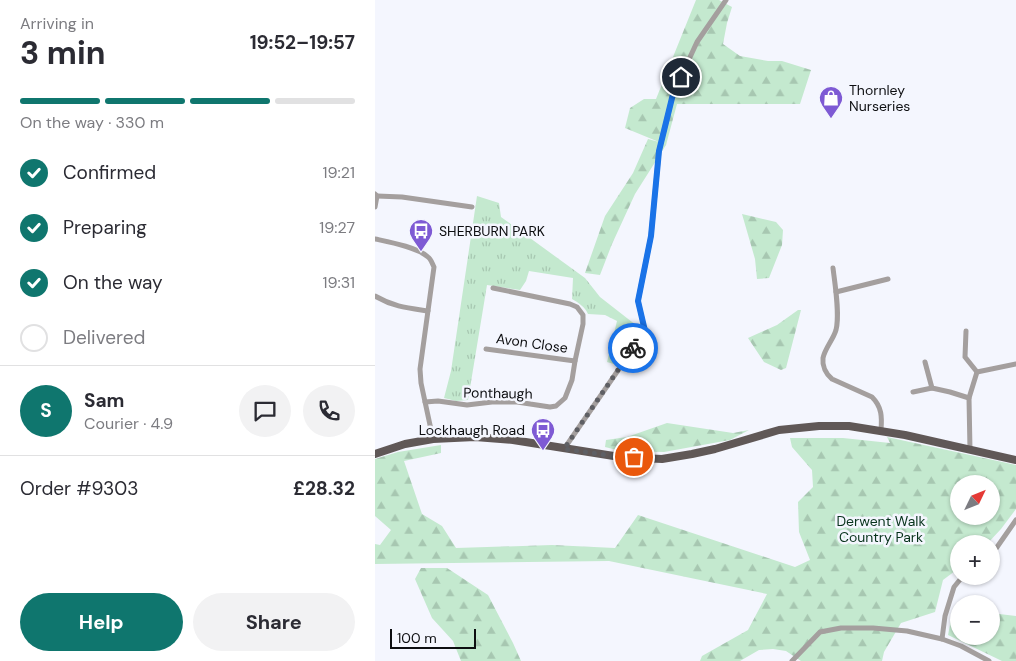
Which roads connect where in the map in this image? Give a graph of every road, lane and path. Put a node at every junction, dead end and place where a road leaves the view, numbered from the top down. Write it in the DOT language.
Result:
graph roads {
  1 [pos="726,0"];
  2 [pos="376,195"];
  3 [pos="375,207"];
  4 [pos="472,207"];
  5 [pos="375,239"];
  6 [pos="833,268"];
  7 [pos="888,279"];
  8 [pos="493,288"];
  9 [pos="836,292"];
  10 [pos="375,296"];
  11 [pos="429,311"];
  12 [pos="966,331"];
  13 [pos="486,349"];
  14 [pos="575,361"];
  15 [pos="925,362"];
  16 [pos="1016,364"];
  17 [pos="977,372"];
  18 [pos="932,388"];
  19 [pos="913,392"];
  20 [pos="969,398"];
  21 [pos="425,402"];
  22 [pos="881,430"];
  23 [pos="433,439"];
  24 [pos="564,449"];
  25 [pos="970,450"];
  26 [pos="375,454"];
  27 [pos="1016,460"];
  28 [pos="1016,520"];
  29 [pos="1000,543"];
  30 [pos="955,585"];
  31 [pos="943,636"];
  32 [pos="792,661"];
  33 [pos="989,661"];
  1 -- 24 [label="street"];
  2 -- 3 [label="street"];
  2 -- 4 [label="street"];
  5 -- 11 [label="street"];
  6 -- 9 [label="street"];
  7 -- 9 [label="street"];
  8 -- 14 [label="street, Ponthaugh"];
  9 -- 22 [label="street"];
  10 -- 11 [label="street"];
  11 -- 21 [label="street"];
  12 -- 17 [label="street"];
  13 -- 14 [label="street, Avon Close"];
  14 -- 21 [label="street, Ponthaugh"];
  15 -- 18 [label="street"];
  16 -- 17 [label="street"];
  17 -- 20 [label="street"];
  18 -- 19 [label="street"];
  18 -- 20 [label="street"];
  20 -- 25 [label="street"];
  21 -- 23 [label="street"];
  22 -- 24 [label="main road"];
  22 -- 25 [label="main road"];
  23 -- 24 [label="main road"];
  23 -- 26 [label="main road"];
  25 -- 27 [label="main road"];
  28 -- 29 [label="street"];
  30 -- 31 [label="street"];
  31 -- 32 [label="street"];
  31 -- 33 [label="street"];
}
